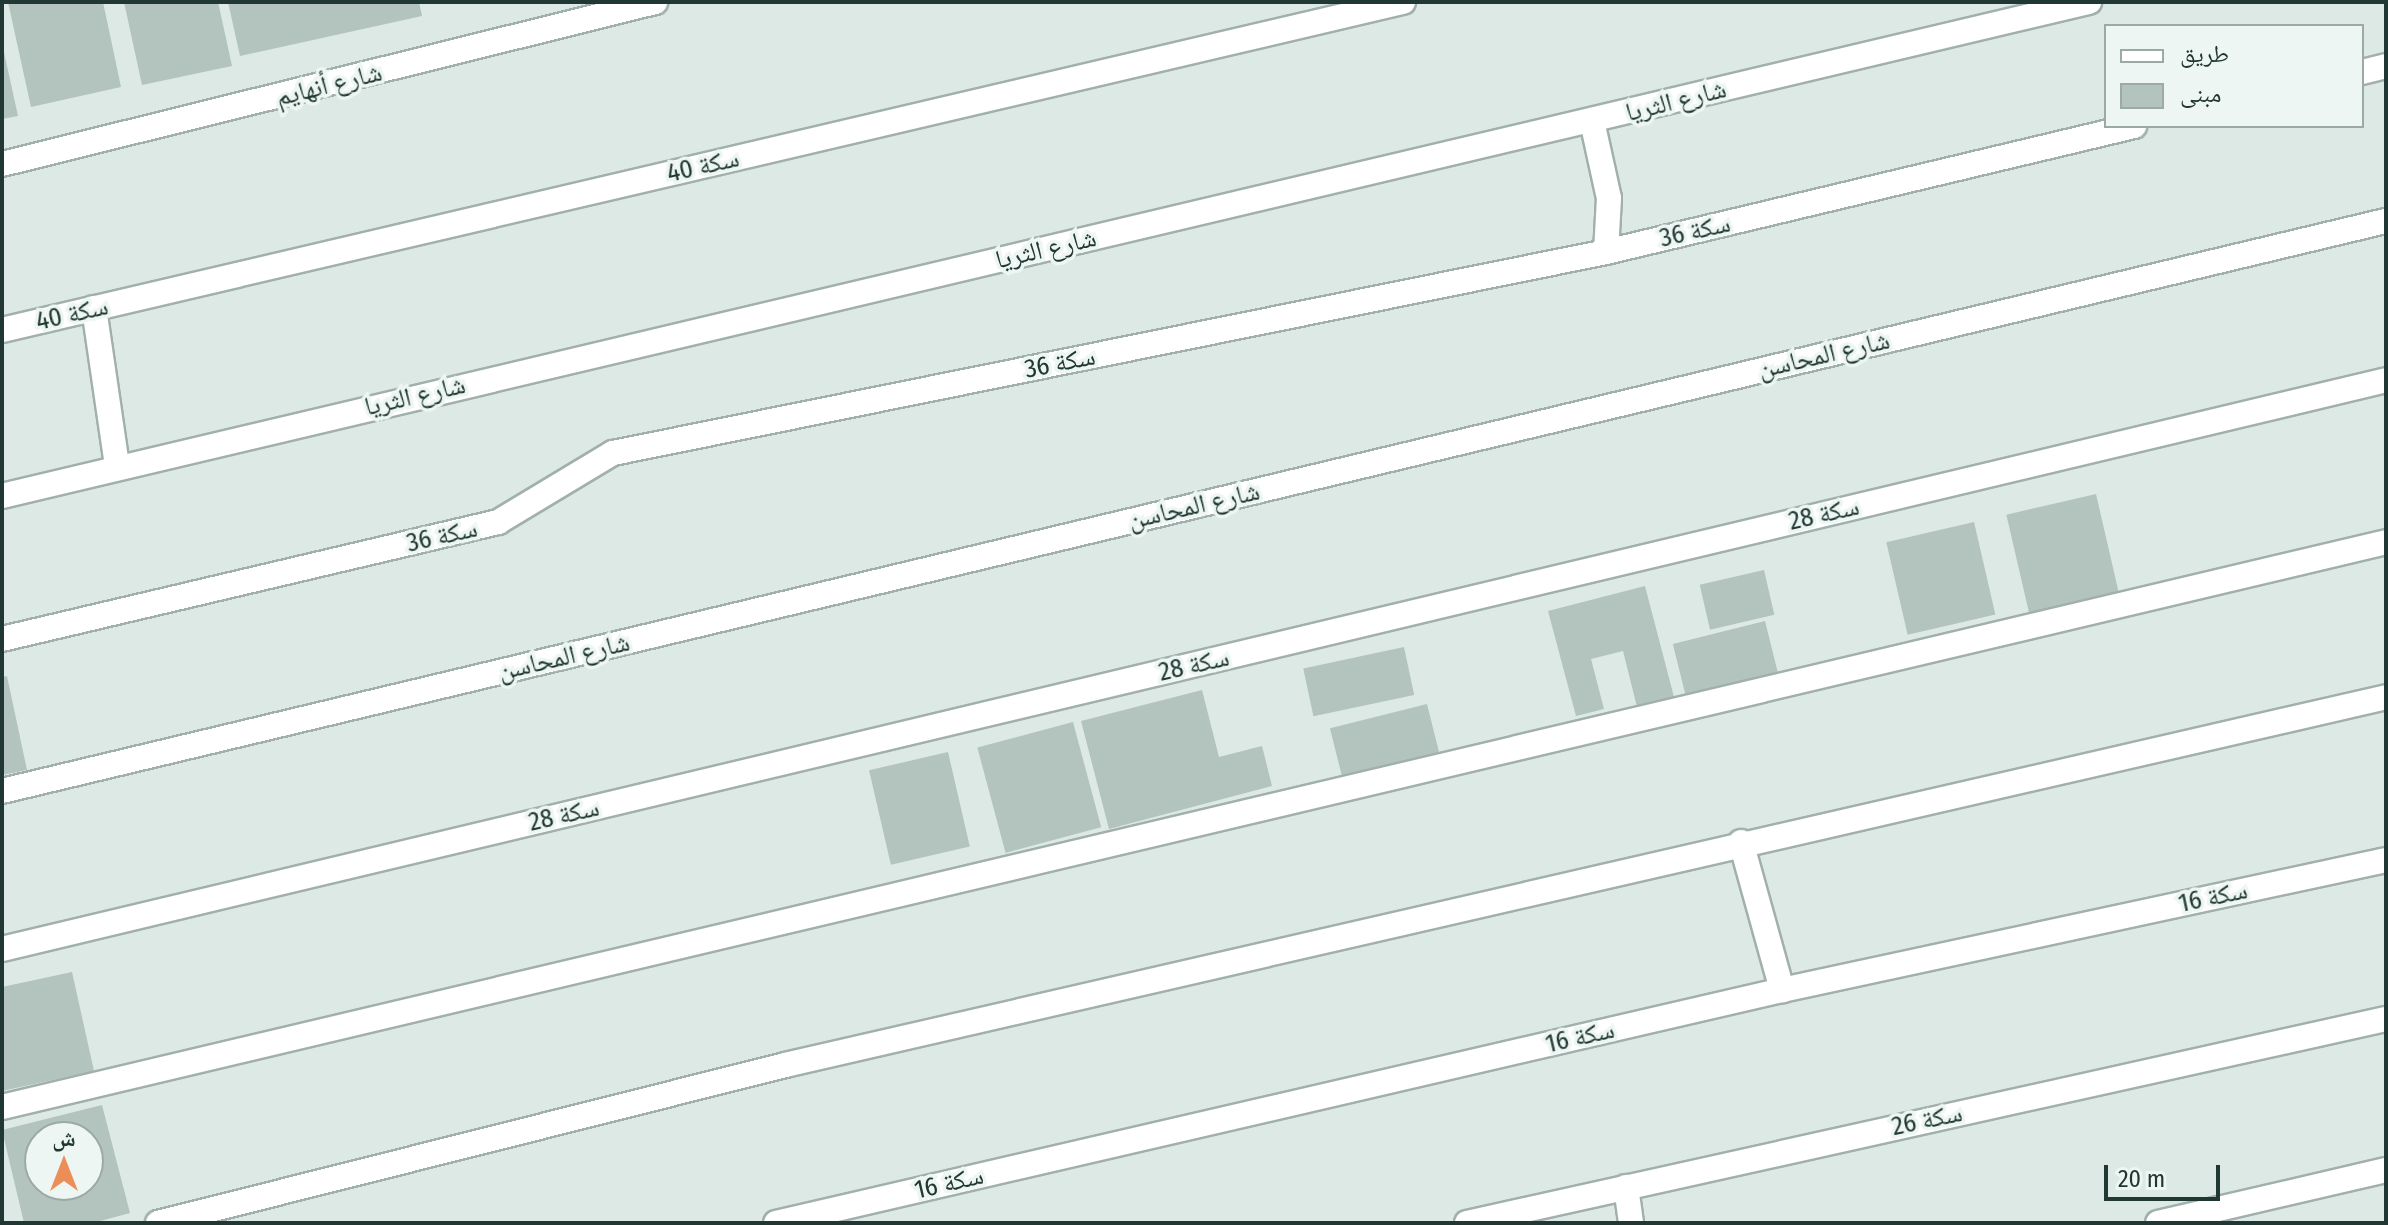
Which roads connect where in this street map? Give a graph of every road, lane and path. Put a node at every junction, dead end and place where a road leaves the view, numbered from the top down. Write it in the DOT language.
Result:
graph roads {
  1 [pos="655,2"];
  2 [pos="1403,2"];
  3 [pos="2089,2"];
  4 [pos="2386,66"];
  5 [pos="2364,72"];
  6 [pos="1592,121"];
  7 [pos="2126,128"];
  8 [pos="2,164"];
  9 [pos="2386,221"];
  10 [pos="1606,252"];
  11 [pos="94,308"];
  12 [pos="2,330"];
  13 [pos="2386,380"];
  14 [pos="117,466"];
  15 [pos="2,496"];
  16 [pos="2386,542"];
  17 [pos="2,639"];
  18 [pos="2386,697"];
  19 [pos="2,791"];
  20 [pos="1741,842"];
  21 [pos="2386,860"];
  22 [pos="2,949"];
  23 [pos="1782,990"];
  24 [pos="2386,1019"];
  25 [pos="2,1107"];
  26 [pos="2386,1170"];
  27 [pos="1626,1187"];
  28 [pos="2225,1216"];
  29 [pos="158,1223"];
  30 [pos="776,1223"];
  31 [pos="1467,1223"];
  32 [pos="1631,1223"];
  33 [pos="2158,1223"];
  1 -- 8 [label="street, شارع أنهايم"];
  2 -- 11 [label="street, سكة 40"];
  3 -- 6 [label="street, شارع الثريا"];
  4 -- 5 [label="street"];
  6 -- 10 [label="street"];
  6 -- 14 [label="street, شارع الثريا"];
  7 -- 10 [label="street, سكة 36"];
  9 -- 19 [label="street, شارع المحاسن"];
  10 -- 17 [label="street, سكة 36"];
  11 -- 12 [label="street, سكة 40"];
  11 -- 14 [label="street"];
  13 -- 22 [label="street, سكة 28"];
  14 -- 15 [label="street, شارع الثريا"];
  16 -- 25 [label="street"];
  18 -- 20 [label="street"];
  20 -- 23 [label="street"];
  20 -- 29 [label="street"];
  21 -- 23 [label="street, سكة 16"];
  23 -- 30 [label="street, سكة 16"];
  24 -- 27 [label="street, سكة 26"];
  26 -- 28 [label="street"];
  27 -- 31 [label="street, سكة 26"];
  27 -- 32 [label="street"];
  28 -- 33 [label="street"];
}
